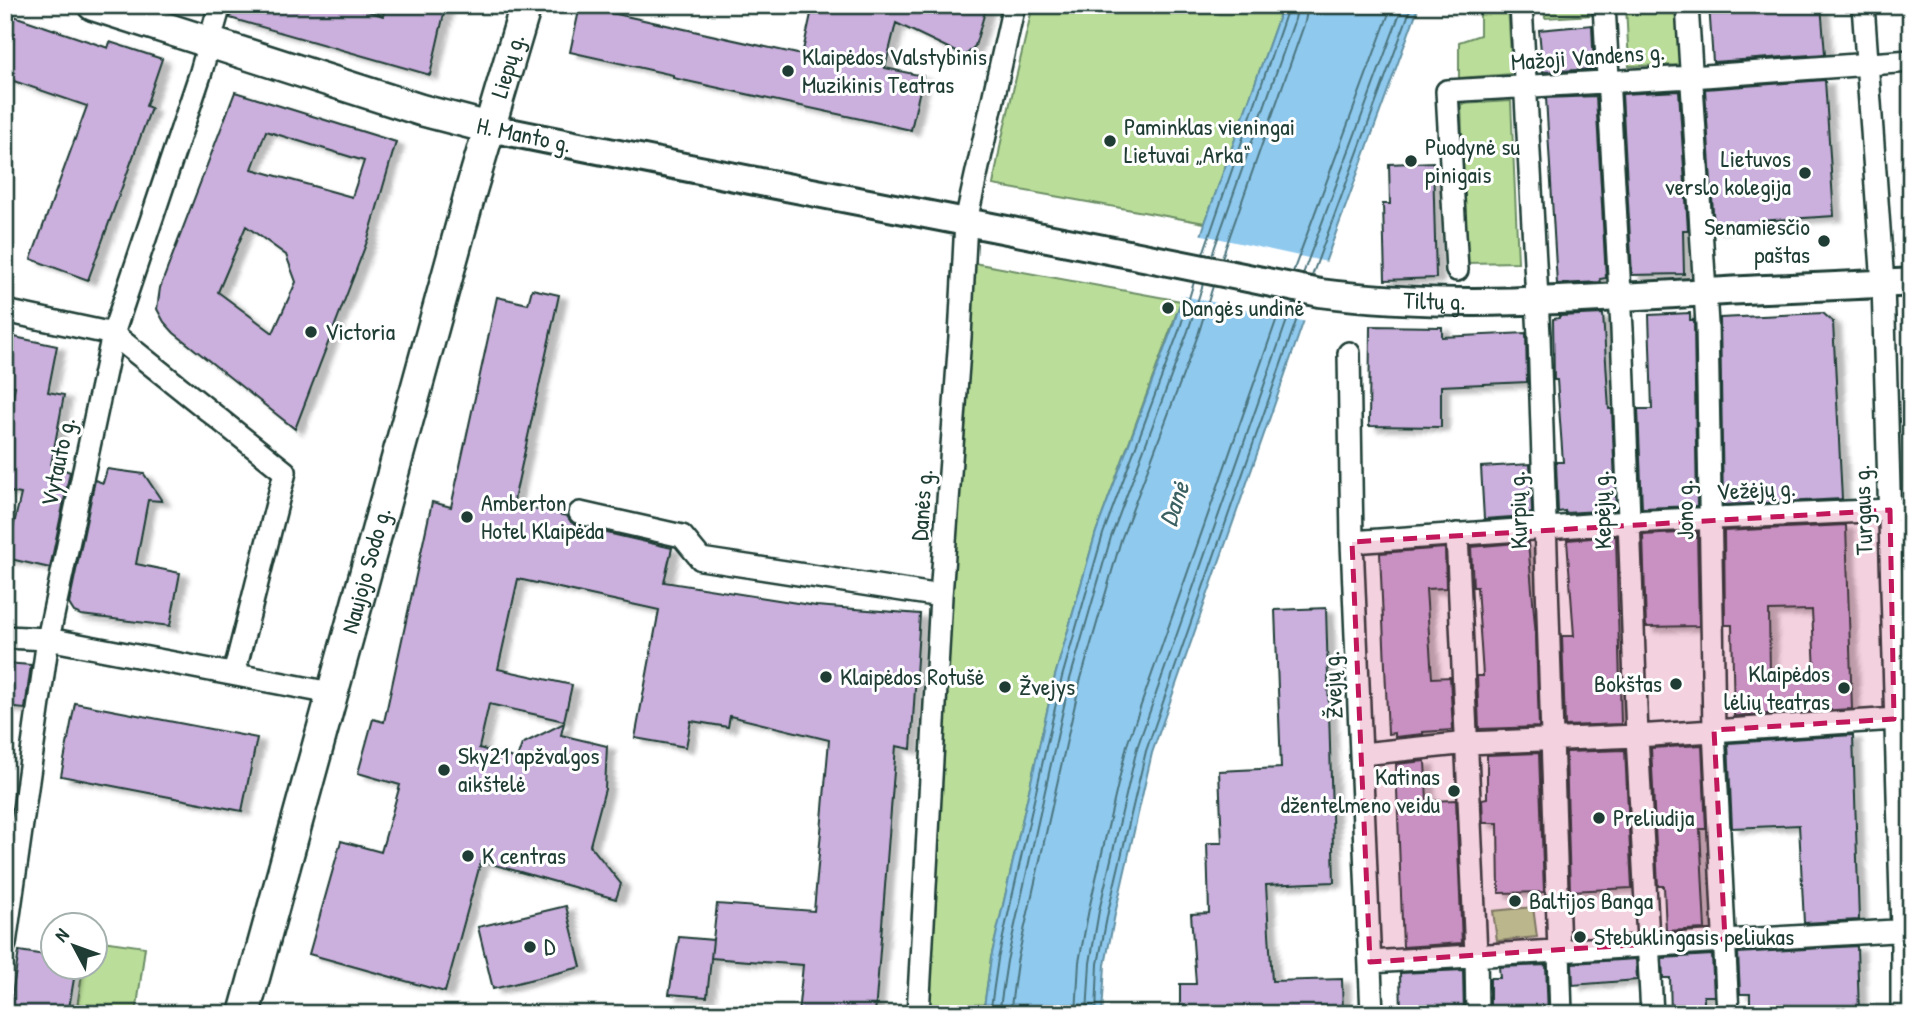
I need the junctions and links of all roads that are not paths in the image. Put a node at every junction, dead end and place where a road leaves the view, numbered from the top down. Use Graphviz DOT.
graph roads {
  1 [pos="93,5"];
  2 [pos="219,5"];
  3 [pos="526,5"];
  4 [pos="1014,5"];
  5 [pos="1521,5"];
  6 [pos="1605,5"];
  7 [pos="1687,5"];
  8 [pos="1863,5"];
  9 [pos="210,44"];
  10 [pos="1911,61"];
  11 [pos="1868,64"];
  12 [pos="1691,77"];
  13 [pos="1607,82"];
  14 [pos="1526,88"];
  15 [pos="490,128"];
  16 [pos="966,221"];
  17 [pos="1457,270"];
  18 [pos="1911,282"];
  19 [pos="1883,284"];
  20 [pos="1705,292"];
  21 [pos="1620,297"];
  22 [pos="1536,300"];
  23 [pos="5,311"];
  24 [pos="113,334"];
  25 [pos="1349,353"];
  26 [pos="1900,509"];
  27 [pos="580,513"];
  28 [pos="1712,518"];
  29 [pos="1629,522"];
  30 [pos="1545,528"];
  31 [pos="1458,534"];
  32 [pos="1352,542"];
  33 [pos="941,596"];
  34 [pos="5,637"];
  35 [pos="48,639"];
  36 [pos="234,674"];
  37 [pos="331,694"];
  38 [pos="1903,718"];
  39 [pos="1714,730"];
  40 [pos="1637,736"];
  41 [pos="1553,739"];
  42 [pos="1468,743"];
  43 [pos="1363,754"];
  44 [pos="1906,930"];
  45 [pos="1725,939"];
  46 [pos="6,944"];
  47 [pos="1647,945"];
  48 [pos="1558,950"];
  49 [pos="1476,954"];
  50 [pos="1370,962"];
  51 [pos="244,1014"];
  52 [pos="918,1014"];
  53 [pos="1372,1014"];
  54 [pos="1477,1014"];
  55 [pos="1562,1014"];
  56 [pos="1652,1014"];
  57 [pos="1728,1014"];
  58 [pos="1902,1014"];
  1 -- 9 [label="main road, H. Manto g."];
  2 -- 9 [label="street, Vytauto g."];
  3 -- 15 [label="main road, Liepų g."];
  4 -- 16 [label="street, Danės g."];
  5 -- 14 [label="street, Kurpių g."];
  6 -- 13 [label="street, Kepėjų g."];
  7 -- 12 [label="street, Jono g."];
  8 -- 11 [label="street, Turgaus g."];
  9 -- 15 [label="main road, H. Manto g."];
  9 -- 24 [label="street, Vytauto g."];
  10 -- 11 [label="street, Mažoji Vandens g."];
  11 -- 12 [label="street, Mažoji Vandens g."];
  11 -- 19 [label="street, Turgaus g."];
  12 -- 13 [label="street, Mažoji Vandens g."];
  12 -- 20 [label="street, Jono g."];
  13 -- 14 [label="street, Mažoji Vandens g."];
  13 -- 21 [label="street, Kepėjų g."];
  14 -- 17 [label="street, Mažoji Vandens g."];
  14 -- 22 [label="street, Kurpių g."];
  15 -- 16 [label="street, H. Manto g."];
  15 -- 37 [label="main road, Naujojo Sodo g."];
  16 -- 22 [label="street, Tiltų g."];
  16 -- 33 [label="street, Danės g."];
  18 -- 19 [label="street, Tiltų g."];
  19 -- 20 [label="street, Tiltų g."];
  19 -- 26 [label="street, Turgaus g."];
  20 -- 21 [label="street, Tiltų g."];
  20 -- 28 [label="street, Jono g."];
  21 -- 22 [label="street, Tiltų g."];
  21 -- 29 [label="street, Kepėjų g."];
  22 -- 30 [label="street, Kurpių g."];
  23 -- 24 [label="street"];
  24 -- 35 [label="street, Vytauto g."];
  24 -- 36 [label="street"];
  25 -- 32 [label="street, Žvejų g."];
  26 -- 28 [label="street, Vežėjų g."];
  26 -- 38 [label="street, Turgaus g."];
  27 -- 33 [label="street"];
  28 -- 29 [label="street, Vežėjų g."];
  28 -- 39 [label="street, Jono g."];
  29 -- 30 [label="street, Vežėjų g."];
  29 -- 40 [label="street, Kepėjų g."];
  30 -- 31 [label="street, Vežėjų g."];
  30 -- 41 [label="street, Kurpių g."];
  31 -- 32 [label="street, Vežėjų g."];
  31 -- 42 [label="street"];
  32 -- 43 [label="street, Žvejų g."];
  33 -- 52 [label="street, Danės g."];
  34 -- 35 [label="street"];
  35 -- 36 [label="street"];
  35 -- 46 [label="street, Vytauto g."];
  36 -- 37 [label="street"];
  37 -- 51 [label="main road, Naujojo Sodo g."];
  38 -- 39 [label="street"];
  38 -- 44 [label="street, Turgaus g."];
  39 -- 40 [label="street"];
  39 -- 45 [label="street, Jono g."];
  40 -- 41 [label="street"];
  40 -- 47 [label="street, Kepėjų g."];
  41 -- 42 [label="street"];
  41 -- 48 [label="street, Kurpių g."];
  42 -- 43 [label="street"];
  42 -- 49 [label="street"];
  43 -- 50 [label="street, Žvejų g."];
  44 -- 45 [label="street"];
  44 -- 58 [label="street, Turgaus g."];
  45 -- 47 [label="street"];
  45 -- 57 [label="street, Jono g."];
  47 -- 48 [label="street"];
  47 -- 56 [label="street, Kepėjų g."];
  48 -- 49 [label="street"];
  48 -- 55 [label="street, Kurpių g."];
  49 -- 50 [label="street"];
  49 -- 54 [label="street"];
  50 -- 53 [label="street, Žvejų g."];
}
